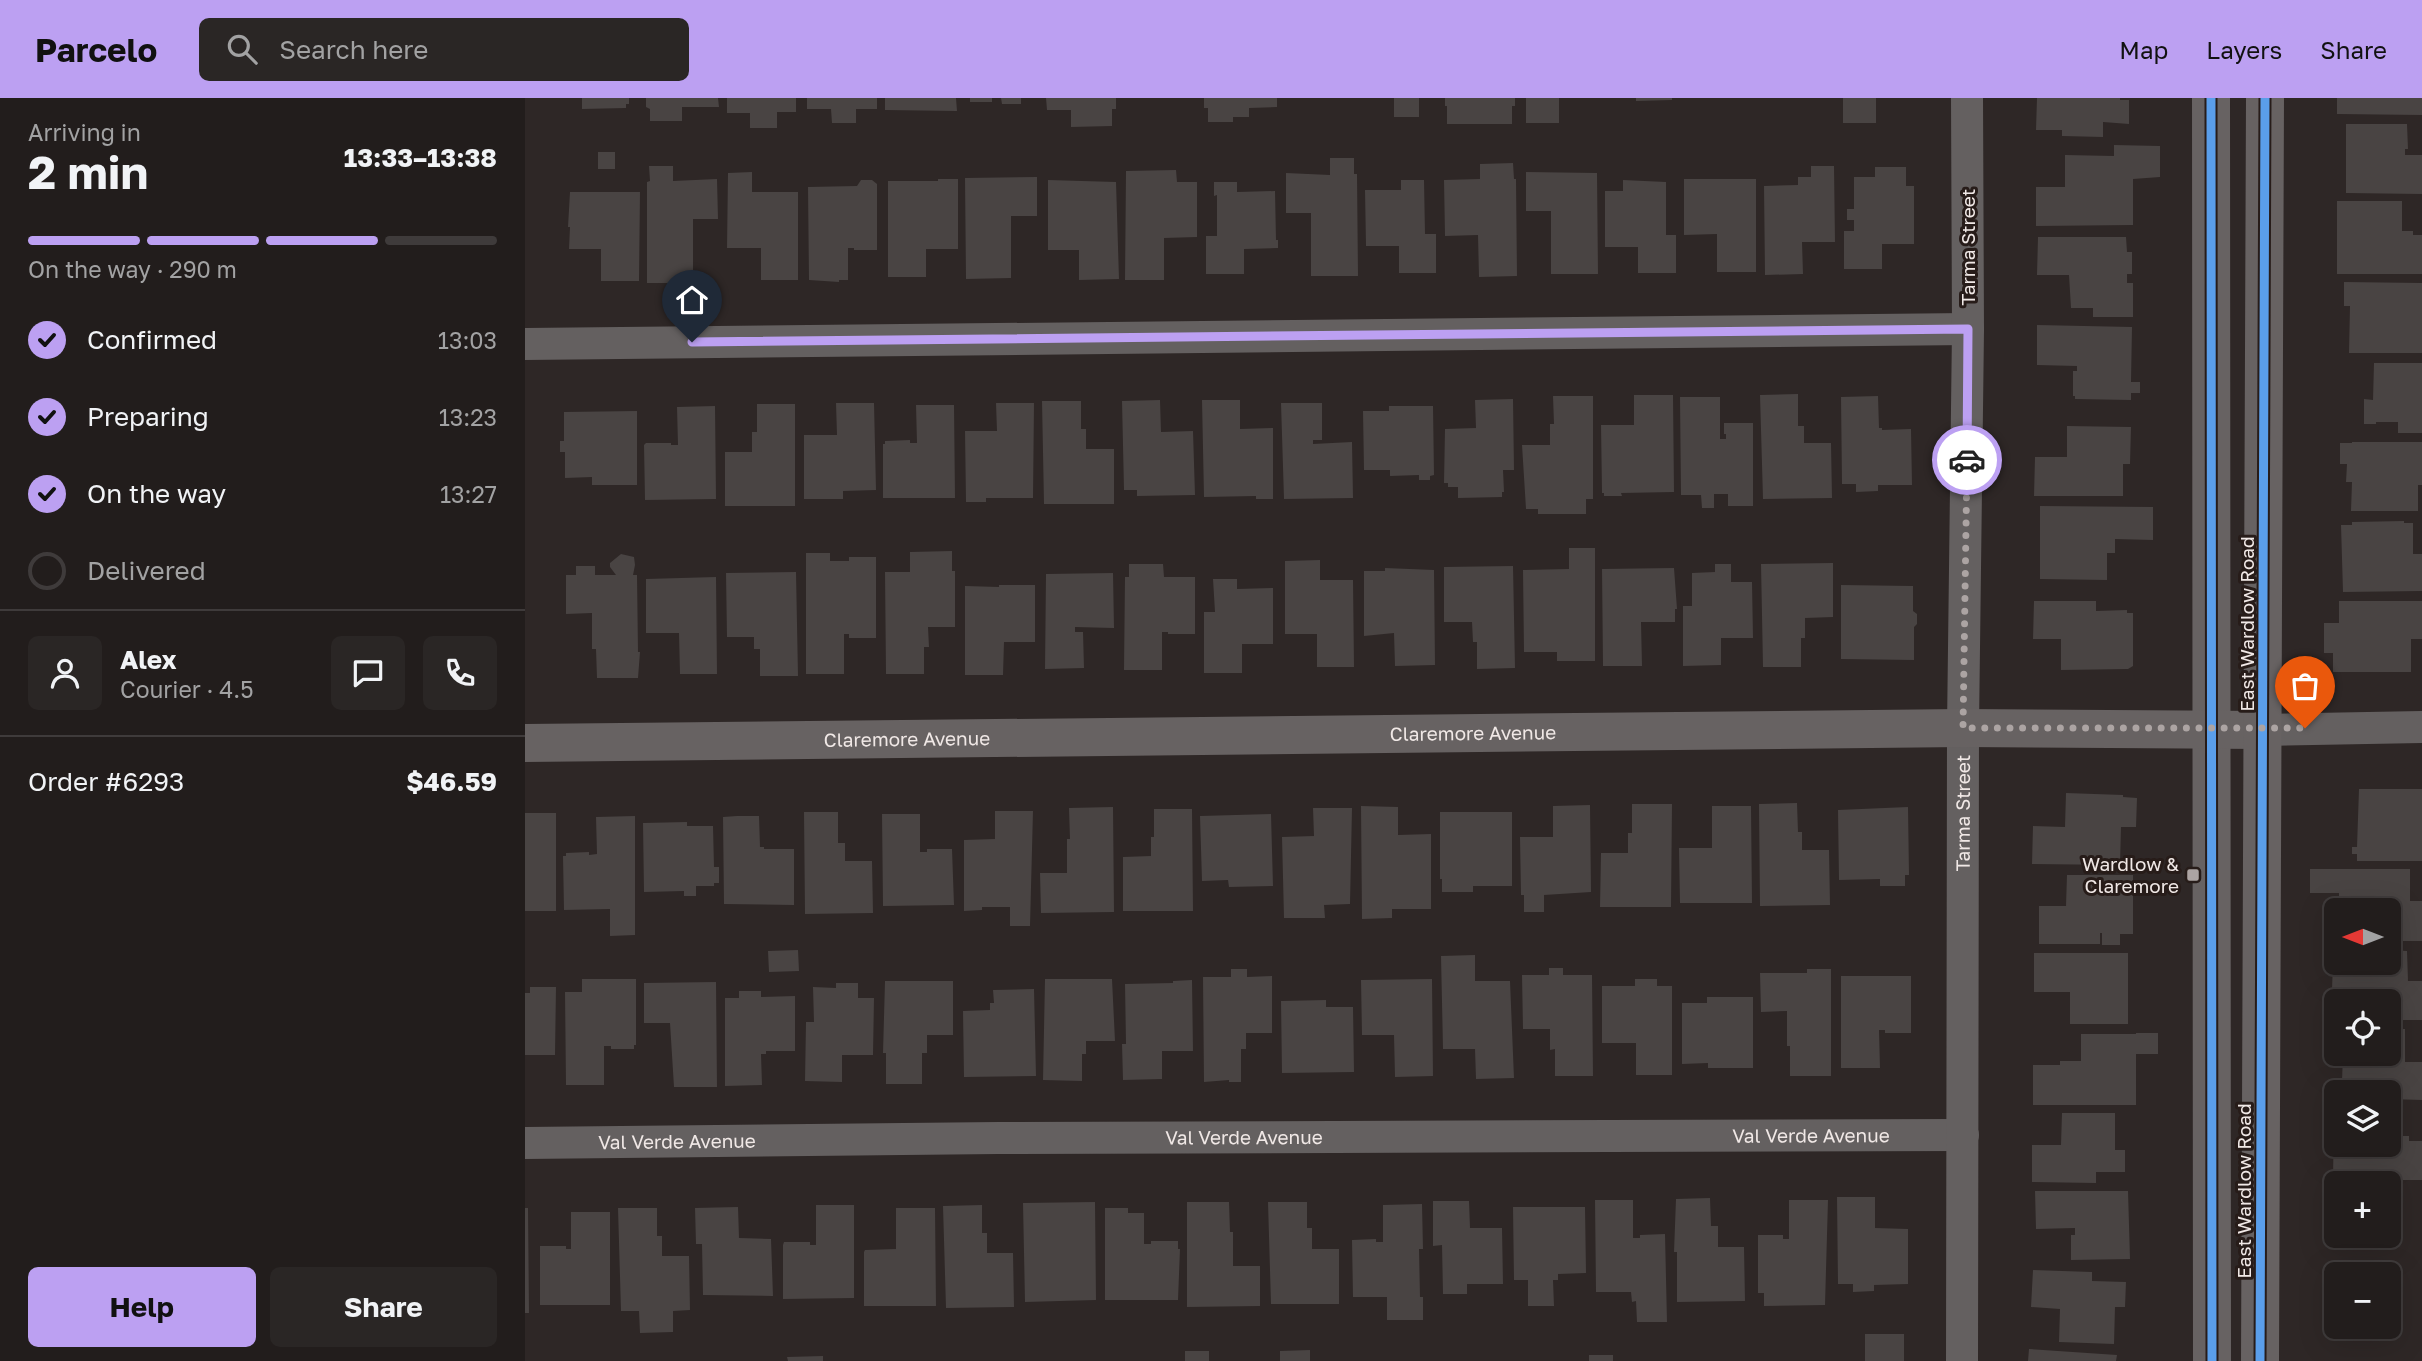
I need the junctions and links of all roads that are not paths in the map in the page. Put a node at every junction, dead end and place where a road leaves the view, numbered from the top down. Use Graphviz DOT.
graph roads {
  1 [pos="1967,98"];
  2 [pos="2211,98"];
  3 [pos="2265,98"];
  4 [pos="1968,329"];
  5 [pos="525,344"];
  6 [pos="2422,727"];
  7 [pos="1963,728"];
  8 [pos="2211,730"];
  9 [pos="2263,730"];
  10 [pos="525,743"];
  11 [pos="1963,1135"];
  12 [pos="525,1143"];
  13 [pos="1962,1361"];
  14 [pos="2212,1361"];
  15 [pos="2260,1361"];
  1 -- 4 [label="street, Tarma Street"];
  2 -- 8 [label="main road, East Wardlow Road"];
  3 -- 9 [label="main road, East Wardlow Road"];
  4 -- 5 [label="street"];
  4 -- 7 [label="street, Tarma Street"];
  6 -- 9 [label="street, Claremore Avenue"];
  7 -- 8 [label="main road, Claremore Avenue"];
  7 -- 10 [label="main road, Claremore Avenue"];
  7 -- 11 [label="street, Tarma Street"];
  8 -- 9 [label="main road, Claremore Avenue"];
  8 -- 14 [label="main road, East Wardlow Road"];
  9 -- 15 [label="main road, East Wardlow Road"];
  11 -- 12 [label="street, Val Verde Avenue"];
  11 -- 13 [label="street, Tarma Street"];
}
